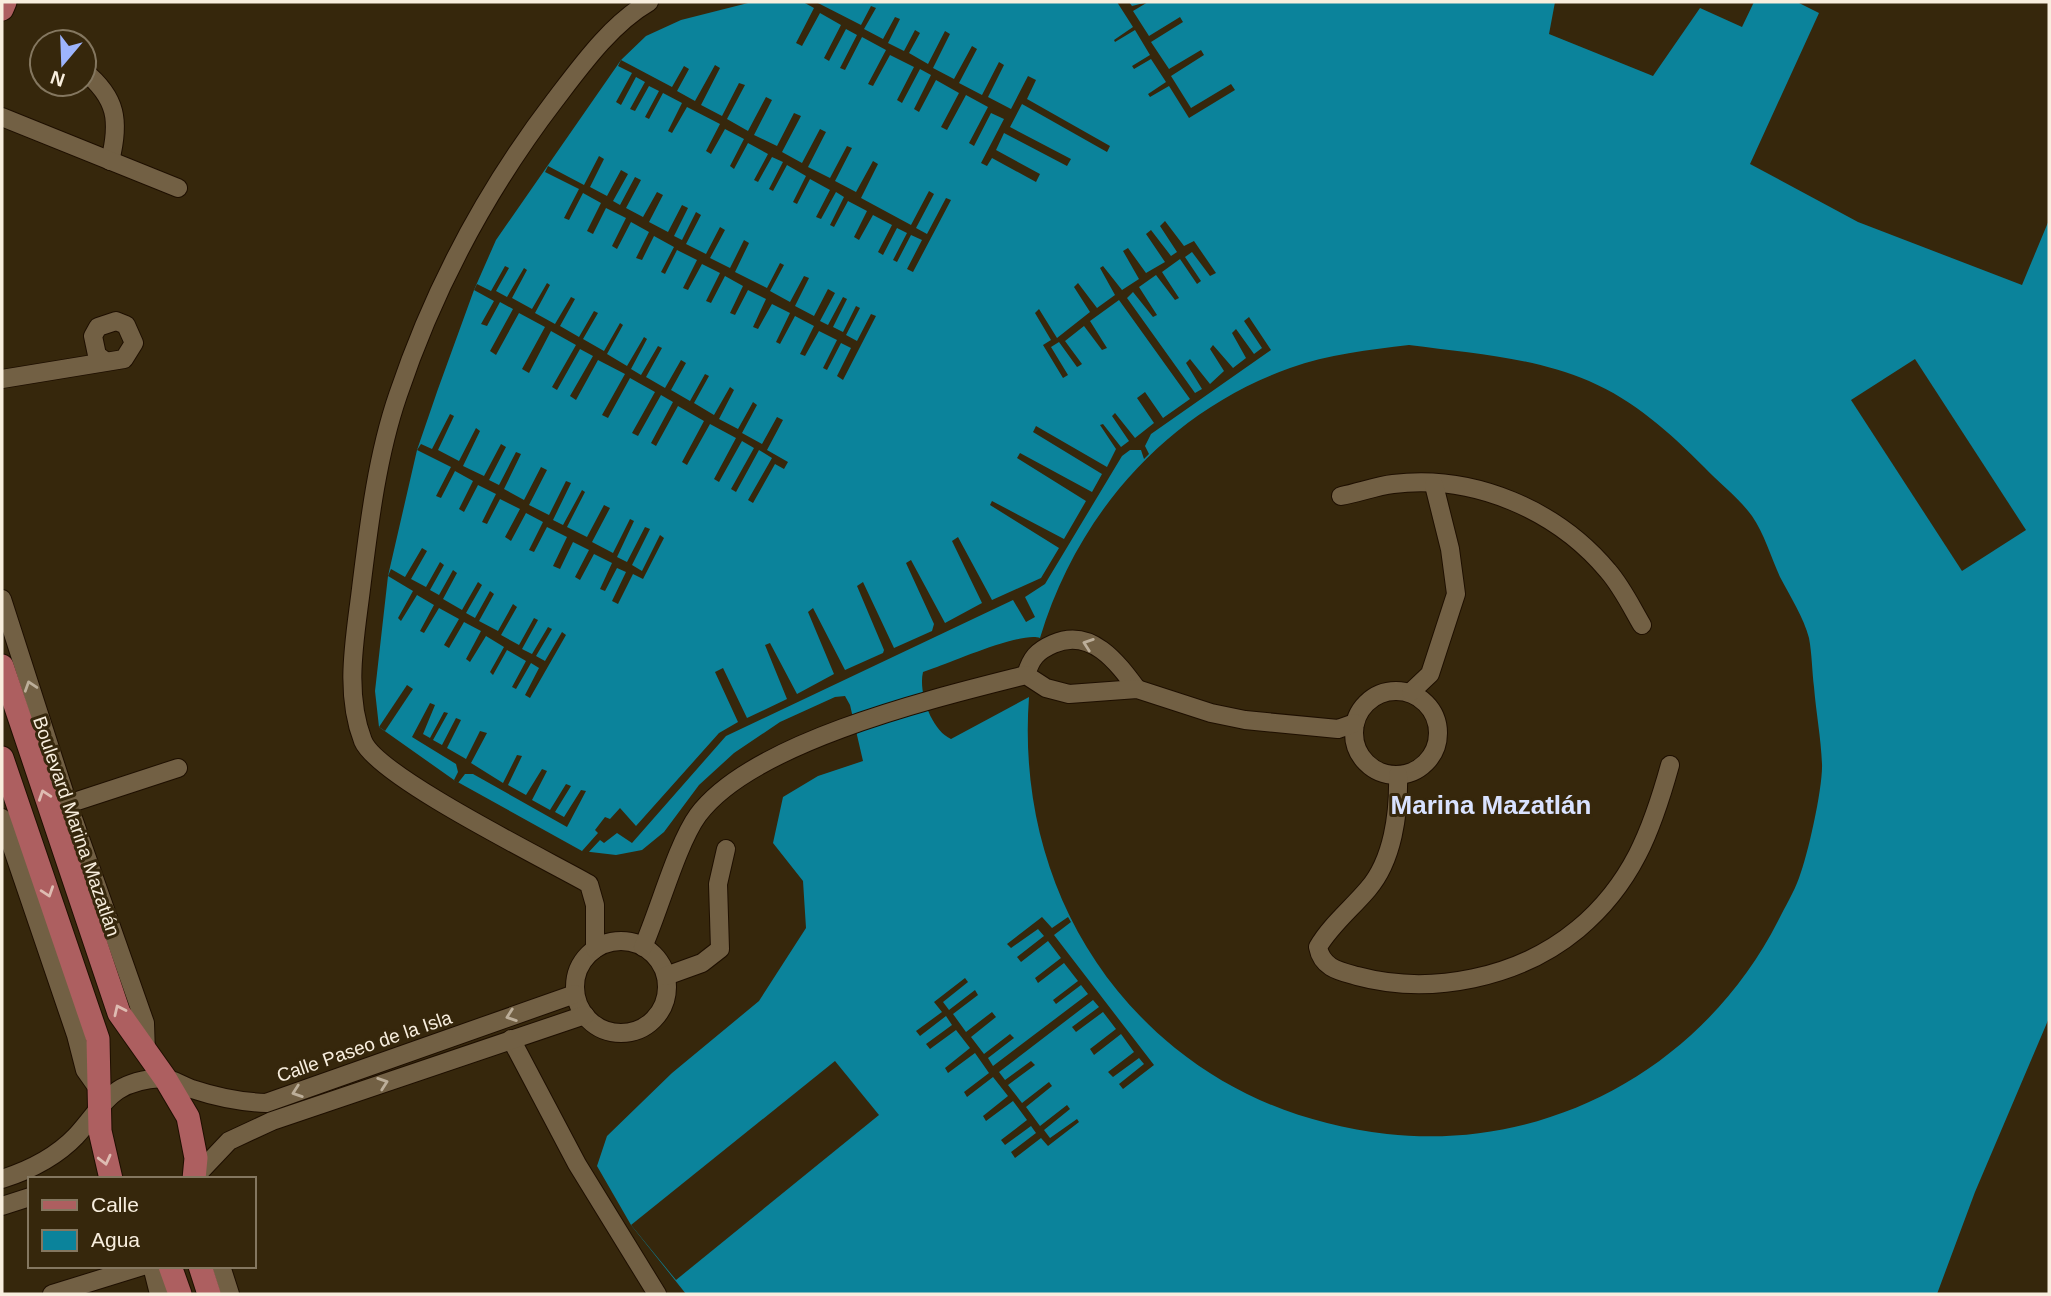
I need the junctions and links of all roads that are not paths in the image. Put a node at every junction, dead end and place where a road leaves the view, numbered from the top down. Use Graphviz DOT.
graph roads {
  1 [pos="5,2"];
  2 [pos="649,2"];
  3 [pos="2,9"];
  4 [pos="98,82"];
  5 [pos="2,117"];
  6 [pos="110,161"];
  7 [pos="178,188"];
  8 [pos="105,361"];
  9 [pos="2,379"];
  10 [pos="1434,485"];
  11 [pos="1341,496"];
  12 [pos="2,598"];
  13 [pos="1642,625"];
  14 [pos="2,666"];
  15 [pos="1026,675"];
  16 [pos="1137,688"];
  17 [pos="1411,692"];
  18 [pos="1355,723"];
  19 [pos="2,758"];
  20 [pos="1670,765"];
  21 [pos="177,768"];
  22 [pos="1398,775"];
  23 [pos="68,804"];
  24 [pos="2,818"];
  25 [pos="726,849"];
  26 [pos="643,947"];
  27 [pos="595,949"];
  28 [pos="666,976"];
  29 [pos="575,993"];
  30 [pos="585,1015"];
  31 [pos="511,1039"];
  32 [pos="146,1054"];
  33 [pos="165,1078"];
  34 [pos="98,1095"];
  35 [pos="266,1103"];
  36 [pos="272,1121"];
  37 [pos="111,1177"];
  38 [pos="193,1177"];
  39 [pos="195,1177"];
  40 [pos="2,1179"];
  41 [pos="28,1198"];
  42 [pos="2,1206"];
  43 [pos="136,1268"];
  44 [pos="152,1268"];
  45 [pos="171,1268"];
  46 [pos="201,1268"];
  47 [pos="222,1268"];
  48 [pos="52,1294"];
  49 [pos="159,1294"];
  50 [pos="180,1294"];
  51 [pos="209,1294"];
  52 [pos="230,1294"];
  53 [pos="657,1294"];
  1 -- 3 [label="main road"];
  2 -- 27 [label="street"];
  4 -- 6 [label="street"];
  5 -- 6 [label="street"];
  6 -- 7 [label="street"];
  8 -- 9 [label="street"];
  10 -- 11 [label="street"];
  10 -- 13 [label="street"];
  10 -- 17 [label="street"];
  23 -- 12 [label="street, Boulevard Marina Mazatlán, one-way"];
  32 -- 14 [label="main road, Boulevard Marina Mazatlán, one-way"];
  15 -- 16 [label="street"];
  16 -- 15 [label="street, one-way"];
  15 -- 26 [label="street"];
  16 -- 18 [label="street"];
  17 -- 18 [label="street"];
  17 -- 22 [label="street"];
  18 -- 22 [label="street"];
  19 -- 34 [label="main road, one-way"];
  20 -- 22 [label="street"];
  21 -- 23 [label="street"];
  23 -- 32 [label="street, Boulevard Marina Mazatlán"];
  24 -- 34 [label="street"];
  25 -- 28 [label="street"];
  26 -- 27 [label="street"];
  26 -- 28 [label="street"];
  27 -- 29 [label="street"];
  28 -- 30 [label="street"];
  29 -- 30 [label="street"];
  29 -- 35 [label="street, Calle Paseo de la Isla, one-way"];
  30 -- 31 [label="street"];
  36 -- 31 [label="street, one-way"];
  31 -- 53 [label="street"];
  32 -- 33 [label="main road, Boulevard Marina Mazatlán"];
  33 -- 34 [label="street"];
  33 -- 35 [label="street, Calle Paseo de la Isla"];
  33 -- 38 [label="main road, Boulevard Marina Mazatlán"];
  34 -- 37 [label="main road, one-way"];
  34 -- 40 [label="street"];
  35 -- 36 [label="street"];
  36 -- 39 [label="street"];
  41 -- 42 [label="street"];
  43 -- 48 [label="street"];
  44 -- 49 [label="street"];
  45 -- 50 [label="main road"];
  46 -- 51 [label="main road"];
  47 -- 52 [label="street"];
}
